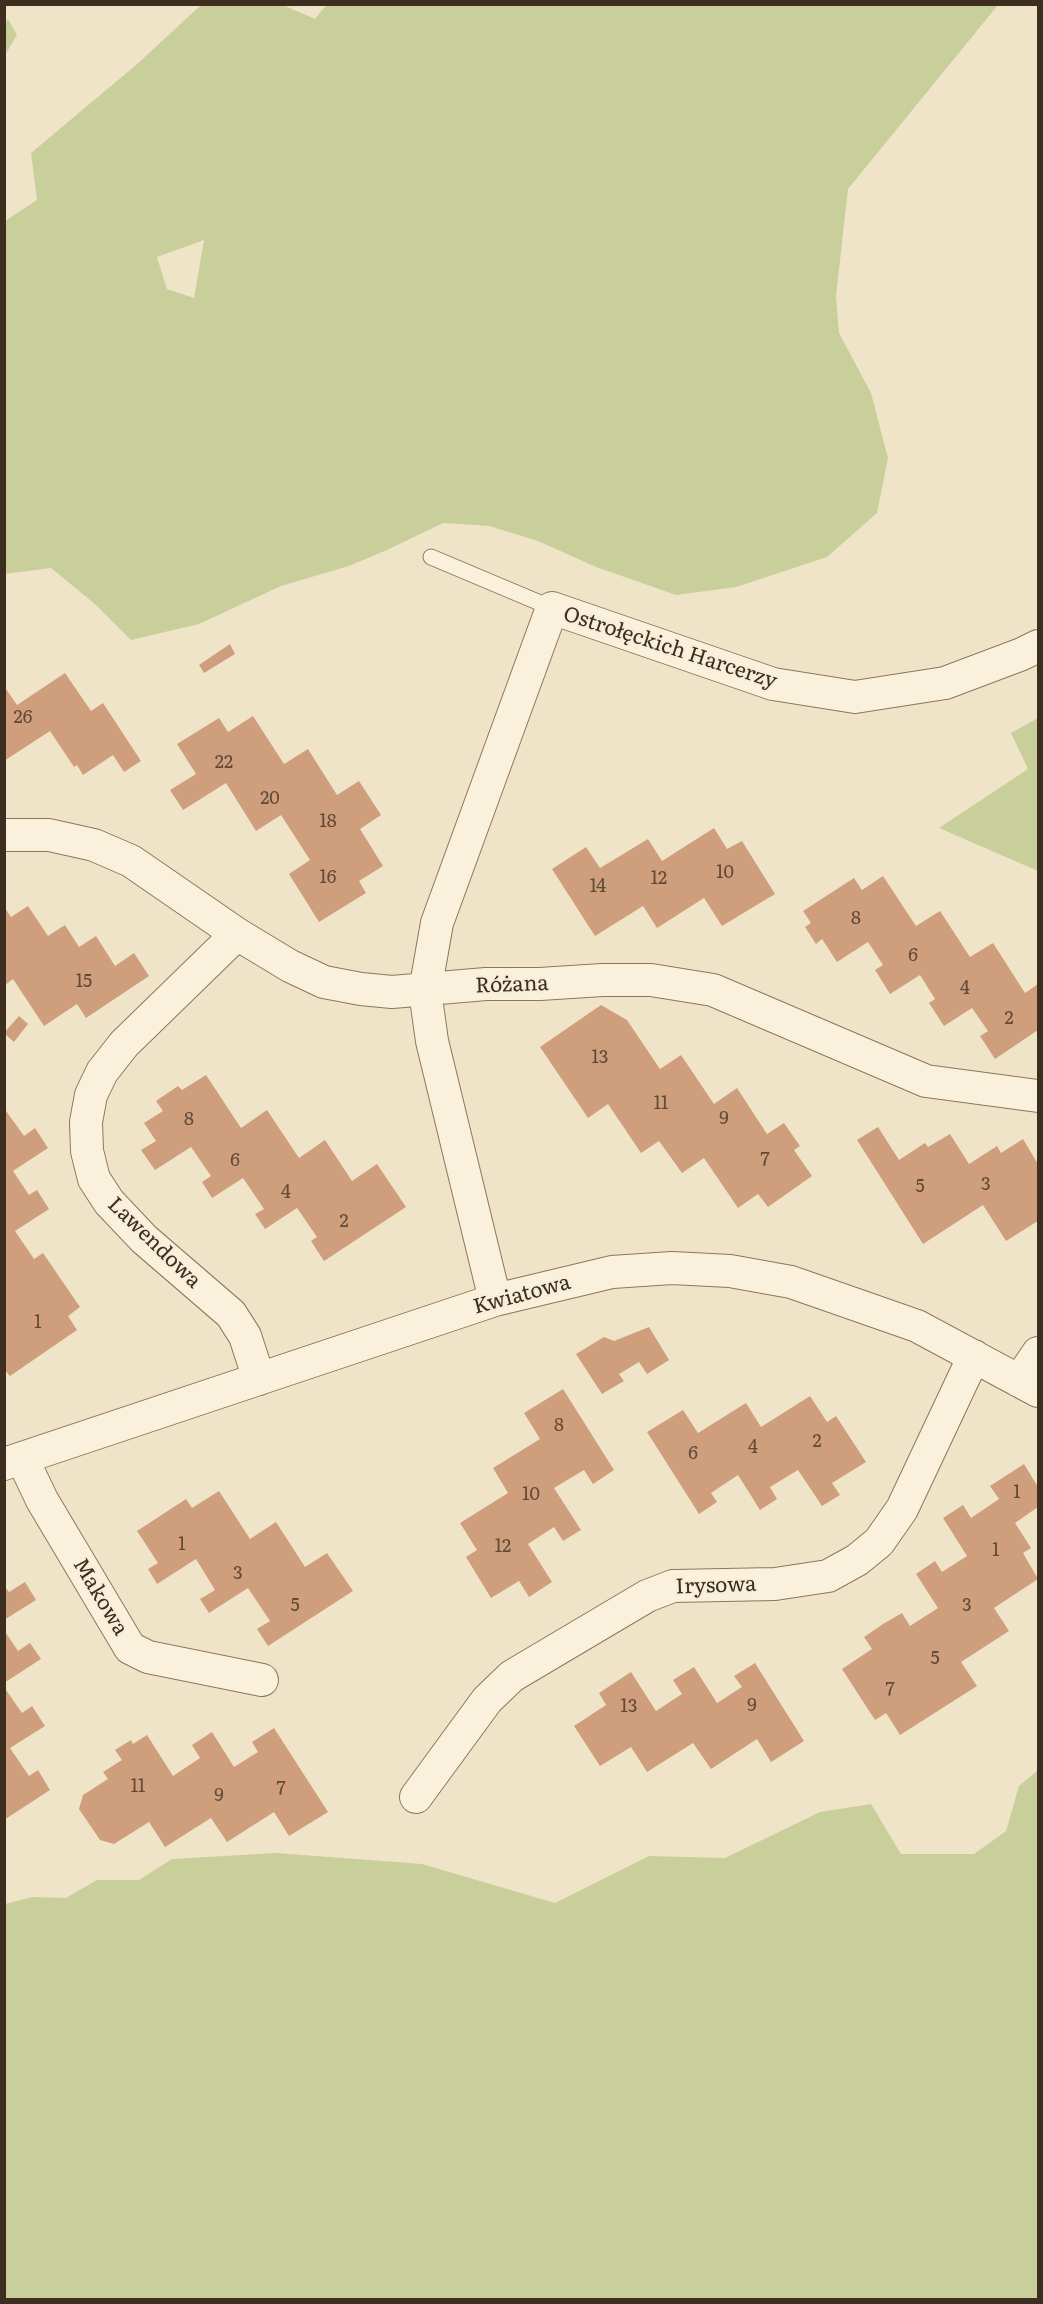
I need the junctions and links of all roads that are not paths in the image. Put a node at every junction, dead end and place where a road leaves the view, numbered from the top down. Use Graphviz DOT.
graph roads {
  1 [pos="430,557"];
  2 [pos="552,608"];
  3 [pos="1038,646"];
  4 [pos="4,835"];
  5 [pos="237,934"];
  6 [pos="425,991"];
  7 [pos="1038,1096"];
  8 [pos="495,1300"];
  9 [pos="1038,1353"];
  10 [pos="974,1356"];
  11 [pos="259,1380"];
  12 [pos="1029,1386"];
  13 [pos="13,1461"];
  14 [pos="262,1680"];
  15 [pos="416,1797"];
  1 -- 2 [label="lane"];
  2 -- 3 [label="street, Ostrołęckich Harcerzy"];
  2 -- 6 [label="street, Ostrołęckich Harcerzy"];
  4 -- 5 [label="street, Różana"];
  5 -- 6 [label="street, Różana"];
  5 -- 11 [label="street, Lawendowa"];
  6 -- 7 [label="street, Różana"];
  6 -- 8 [label="street, Ostrołęckich Harcerzy"];
  8 -- 10 [label="street, Kwiatowa"];
  8 -- 11 [label="street, Kwiatowa"];
  9 -- 12 [label="street"];
  10 -- 12 [label="street, Kwiatowa"];
  10 -- 15 [label="street, Irysowa"];
  11 -- 13 [label="street, Kwiatowa"];
  13 -- 14 [label="street, Makowa"];
}
